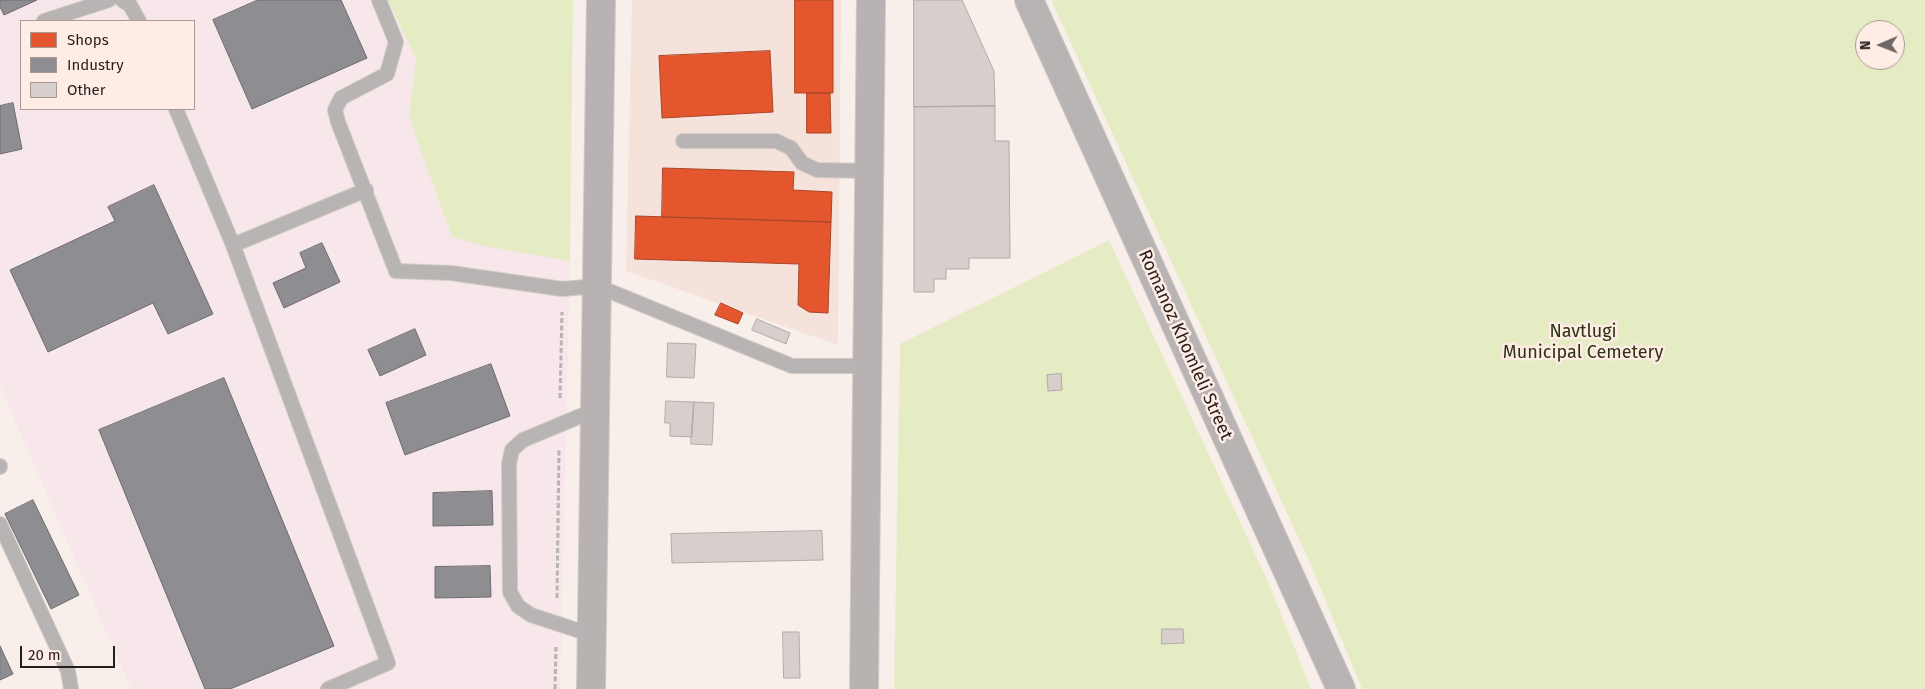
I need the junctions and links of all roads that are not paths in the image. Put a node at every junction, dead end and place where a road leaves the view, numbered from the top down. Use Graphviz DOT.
graph roads {
  1 [pos="109,0"];
  2 [pos="122,0"];
  3 [pos="379,0"];
  4 [pos="601,0"];
  5 [pos="871,0"];
  6 [pos="1029,0"];
  7 [pos="47,20"];
  8 [pos="138,20"];
  9 [pos="176,110"];
  10 [pos="683,142"];
  11 [pos="870,171"];
  12 [pos="366,190"];
  13 [pos="233,245"];
  14 [pos="597,286"];
  15 [pos="867,366"];
  16 [pos="595,410"];
  17 [pos="0,524"];
  18 [pos="592,635"];
  19 [pos="1337,688"];
  20 [pos="71,689"];
  21 [pos="328,689"];
  22 [pos="591,689"];
  23 [pos="864,689"];
  1 -- 7 [label="lane"];
  2 -- 8 [label="lane"];
  3 -- 12 [label="lane"];
  4 -- 14 [label="main road"];
  5 -- 11 [label="main road"];
  6 -- 19 [label="street, Romanoz Khomleli Street"];
  9 -- 13 [label="lane"];
  10 -- 11 [label="lane"];
  11 -- 15 [label="main road"];
  12 -- 13 [label="lane"];
  12 -- 14 [label="lane"];
  13 -- 21 [label="lane"];
  14 -- 15 [label="lane"];
  14 -- 16 [label="main road"];
  15 -- 23 [label="main road"];
  16 -- 18 [label="main road"];
  16 -- 18 [label="lane"];
  17 -- 20 [label="lane"];
  18 -- 22 [label="main road"];
}
